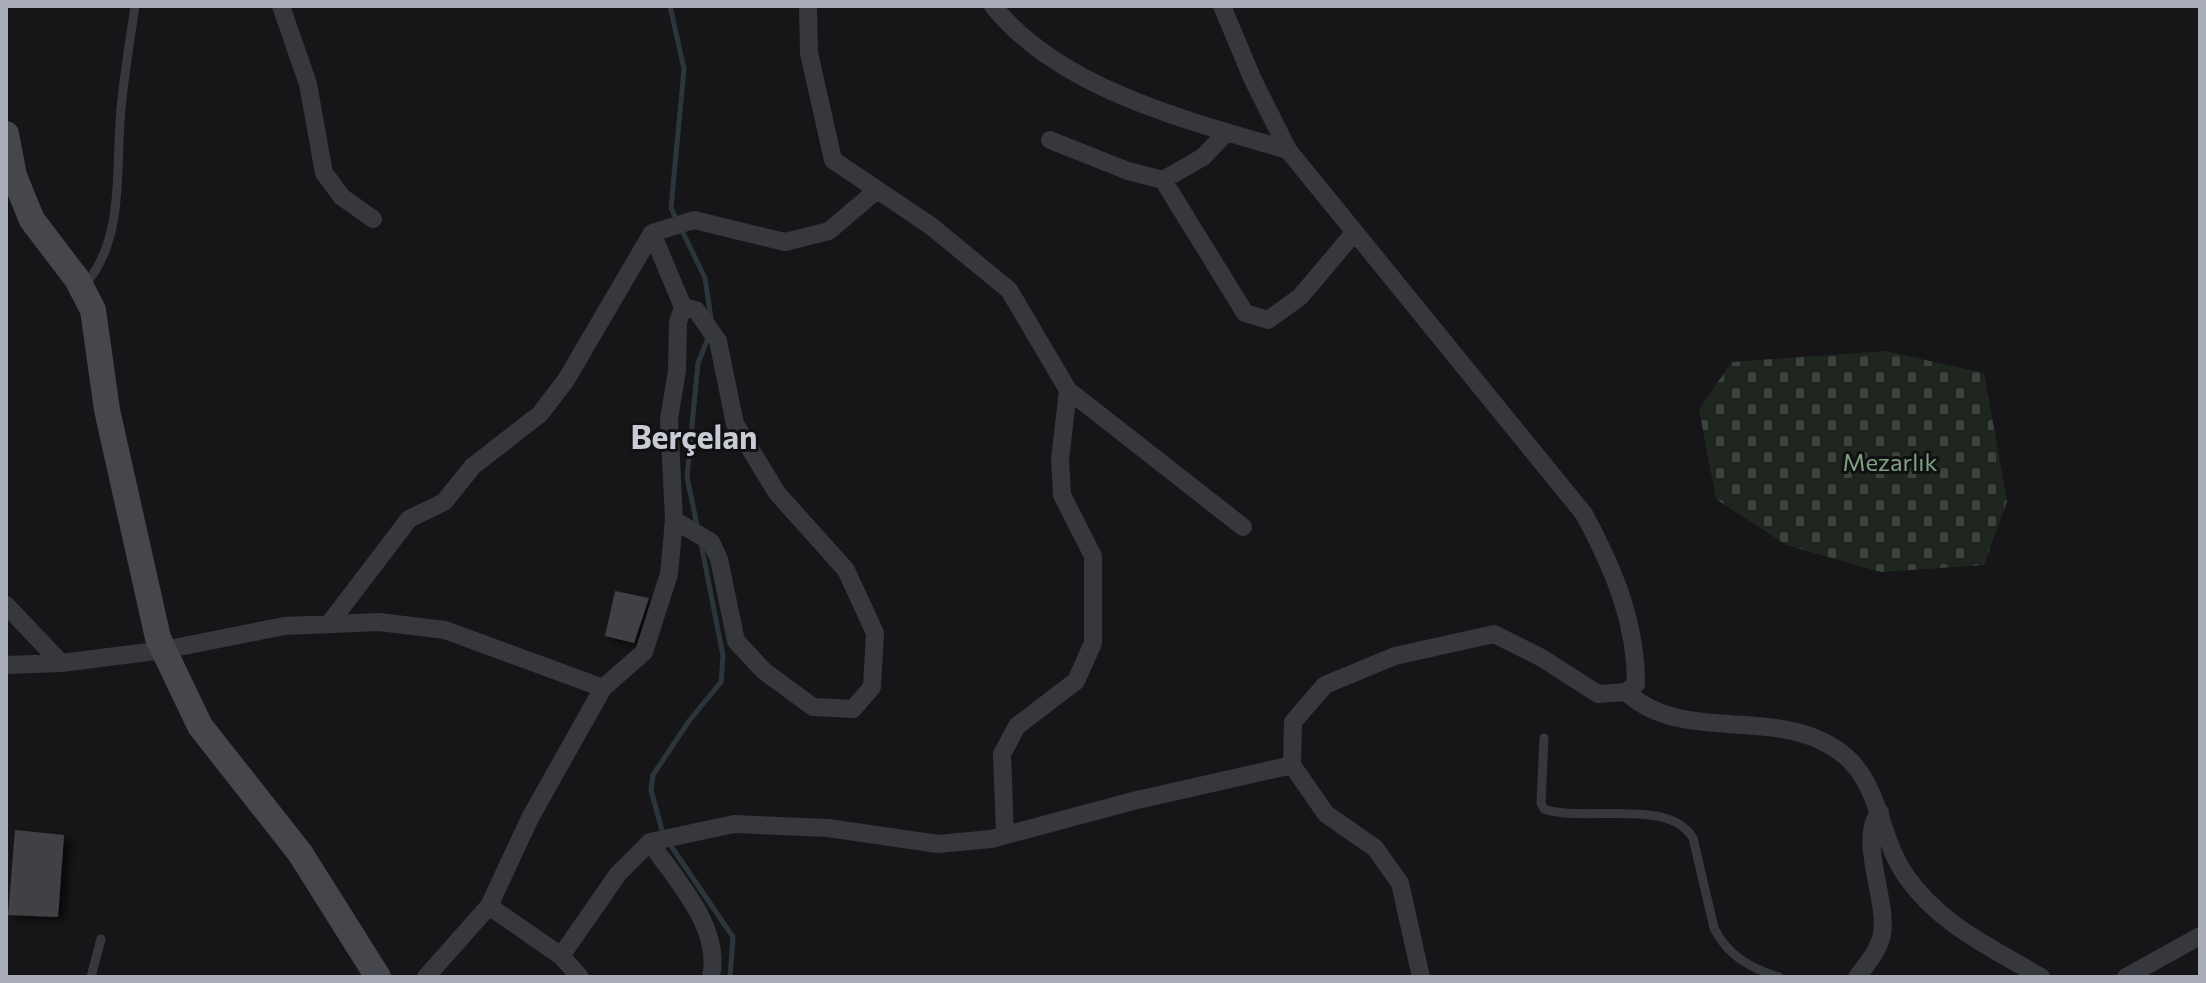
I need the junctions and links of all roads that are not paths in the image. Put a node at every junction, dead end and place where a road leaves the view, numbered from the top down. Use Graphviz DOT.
graph roads {
  1 [pos="135,6"];
  2 [pos="281,6"];
  3 [pos="808,6"];
  4 [pos="993,6"];
  5 [pos="1222,6"];
  6 [pos="1227,132"];
  7 [pos="6,134"];
  8 [pos="1050,140"];
  9 [pos="1288,150"];
  10 [pos="1163,180"];
  11 [pos="877,190"];
  12 [pos="373,219"];
  13 [pos="652,233"];
  14 [pos="1354,233"];
  15 [pos="82,289"];
  16 [pos="683,307"];
  17 [pos="1068,390"];
  18 [pos="674,520"];
  19 [pos="1243,527"];
  20 [pos="6,605"];
  21 [pos="329,624"];
  22 [pos="164,650"];
  23 [pos="61,663"];
  24 [pos="6,665"];
  25 [pos="603,688"];
  26 [pos="1626,692"];
  27 [pos="1544,738"];
  28 [pos="1292,765"];
  29 [pos="1880,812"];
  30 [pos="1005,835"];
  31 [pos="650,842"];
  32 [pos="489,906"];
  33 [pos="2200,936"];
  34 [pos="101,939"];
  35 [pos="561,956"];
  36 [pos="91,977"];
  37 [pos="378,977"];
  38 [pos="426,977"];
  39 [pos="580,977"];
  40 [pos="711,977"];
  41 [pos="1421,977"];
  42 [pos="1779,977"];
  43 [pos="1857,977"];
  44 [pos="2041,977"];
  45 [pos="2126,977"];
  1 -- 15 [label="lane"];
  2 -- 12 [label="street"];
  3 -- 11 [label="street"];
  4 -- 6 [label="street"];
  5 -- 9 [label="street"];
  6 -- 9 [label="street"];
  6 -- 10 [label="street"];
  7 -- 15 [label="main road"];
  8 -- 10 [label="street"];
  9 -- 14 [label="street"];
  10 -- 14 [label="street"];
  11 -- 13 [label="street"];
  11 -- 17 [label="street"];
  13 -- 16 [label="street"];
  13 -- 21 [label="street"];
  14 -- 26 [label="street"];
  15 -- 22 [label="main road"];
  16 -- 18 [label="street"];
  16 -- 18 [label="street"];
  17 -- 19 [label="street"];
  17 -- 30 [label="street"];
  18 -- 25 [label="street"];
  20 -- 23 [label="street"];
  21 -- 22 [label="street"];
  21 -- 25 [label="street"];
  22 -- 23 [label="street"];
  22 -- 37 [label="main road"];
  23 -- 24 [label="street"];
  25 -- 32 [label="street"];
  26 -- 28 [label="street"];
  26 -- 29 [label="street"];
  27 -- 42 [label="lane"];
  28 -- 30 [label="street"];
  28 -- 41 [label="street"];
  29 -- 43 [label="street"];
  29 -- 44 [label="street"];
  30 -- 31 [label="street"];
  31 -- 35 [label="street"];
  31 -- 40 [label="street"];
  32 -- 35 [label="street"];
  32 -- 38 [label="street"];
  33 -- 45 [label="street"];
  34 -- 36 [label="lane"];
  35 -- 39 [label="street"];
}
